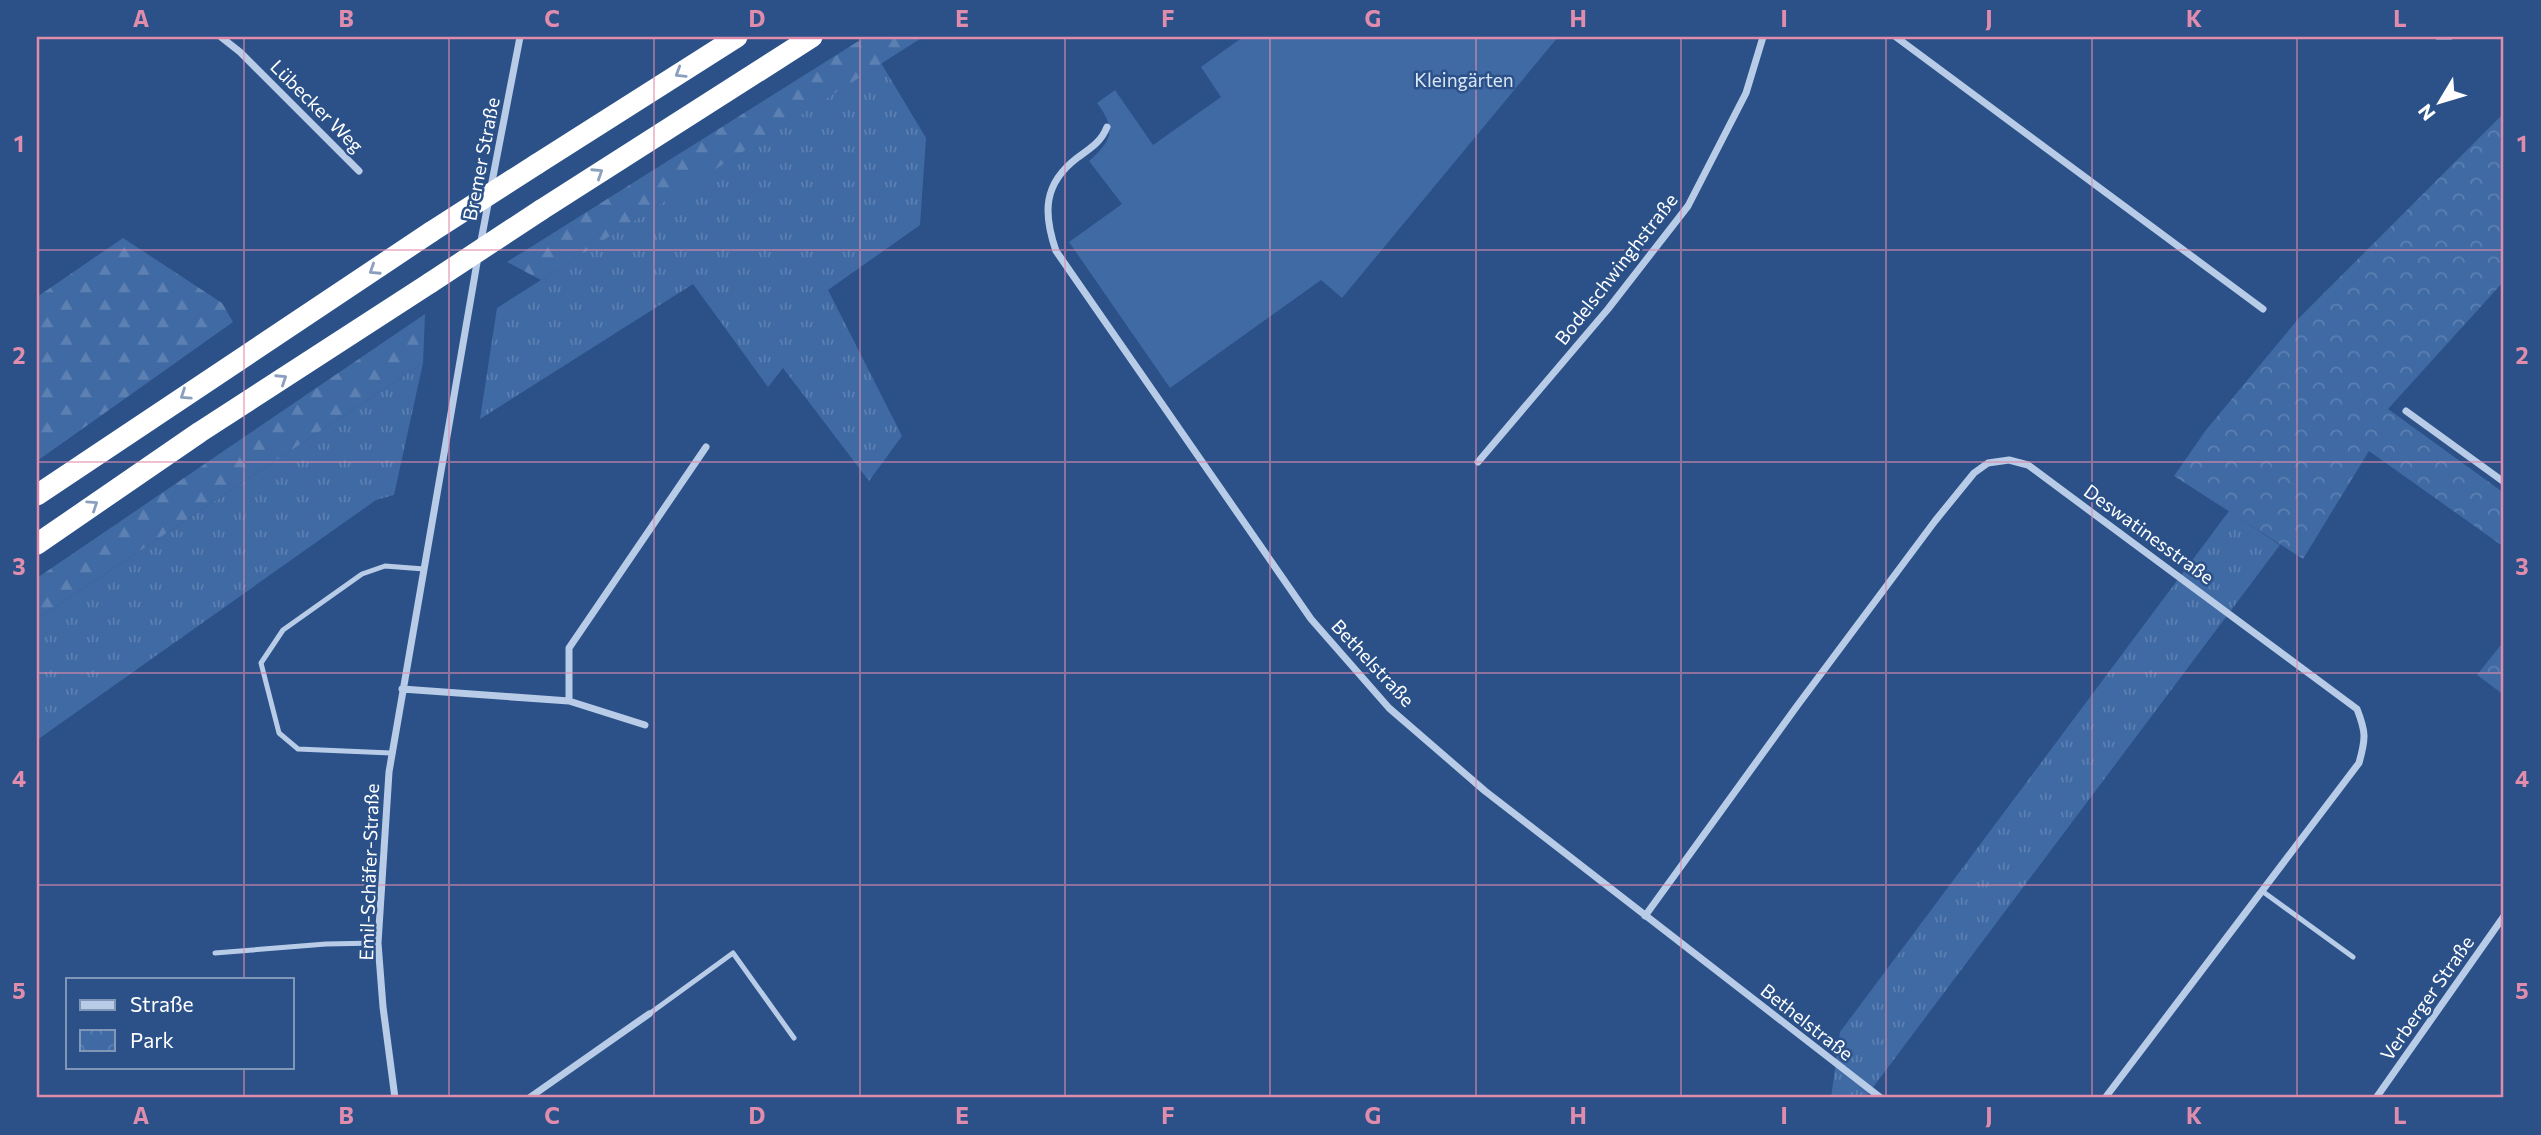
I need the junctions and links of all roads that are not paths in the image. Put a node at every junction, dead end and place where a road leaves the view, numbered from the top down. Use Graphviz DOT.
graph roads {
  1 [pos="221,37"];
  2 [pos="520,37"];
  3 [pos="737,37"];
  4 [pos="812,37"];
  5 [pos="1763,37"];
  6 [pos="1896,37"];
  7 [pos="2437,37"];
  8 [pos="2451,37"];
  9 [pos="1107,127"];
  10 [pos="359,171"];
  11 [pos="472,288"];
  12 [pos="2263,309"];
  13 [pos="2406,411"];
  14 [pos="706,447"];
  15 [pos="1478,462"];
  16 [pos="2504,482"];
  17 [pos="37,495"];
  18 [pos="37,544"];
  19 [pos="424,569"];
  20 [pos="402,689"];
  21 [pos="569,701"];
  22 [pos="645,725"];
  23 [pos="391,753"];
  24 [pos="2262,891"];
  25 [pos="1645,916"];
  26 [pos="2504,916"];
  27 [pos="378,943"];
  28 [pos="215,953"];
  29 [pos="2354,957"];
  30 [pos="649,1014"];
  31 [pos="794,1038"];
  32 [pos="395,1098"];
  33 [pos="529,1098"];
  34 [pos="1881,1098"];
  35 [pos="2105,1098"];
  36 [pos="2376,1098"];
  1 -- 10 [label="street, Lübecker Weg"];
  2 -- 11 [label="street, Bremer Straße"];
  3 -- 17 [label="highway, one-way, bridge"];
  18 -- 4 [label="highway, one-way, bridge"];
  5 -- 15 [label="street, Bodelschwinghstraße"];
  6 -- 12 [label="street"];
  7 -- 8 [label="lane"];
  9 -- 25 [label="street, Bethelstraße"];
  11 -- 19 [label="street, Emil-Schäfer-Straße"];
  13 -- 16 [label="street"];
  14 -- 21 [label="street"];
  19 -- 20 [label="street, Emil-Schäfer-Straße"];
  19 -- 23 [label="lane"];
  20 -- 21 [label="street"];
  20 -- 23 [label="street, Emil-Schäfer-Straße"];
  21 -- 22 [label="street"];
  23 -- 27 [label="street, Emil-Schäfer-Straße"];
  24 -- 25 [label="street, Deswatinesstraße"];
  24 -- 29 [label="lane"];
  24 -- 35 [label="street, Deswatinesstraße"];
  25 -- 34 [label="street, Bethelstraße"];
  26 -- 36 [label="street, Verberger Straße"];
  27 -- 28 [label="lane"];
  27 -- 32 [label="street, Emil-Schäfer-Straße"];
  30 -- 31 [label="lane"];
  30 -- 33 [label="street"];
}
